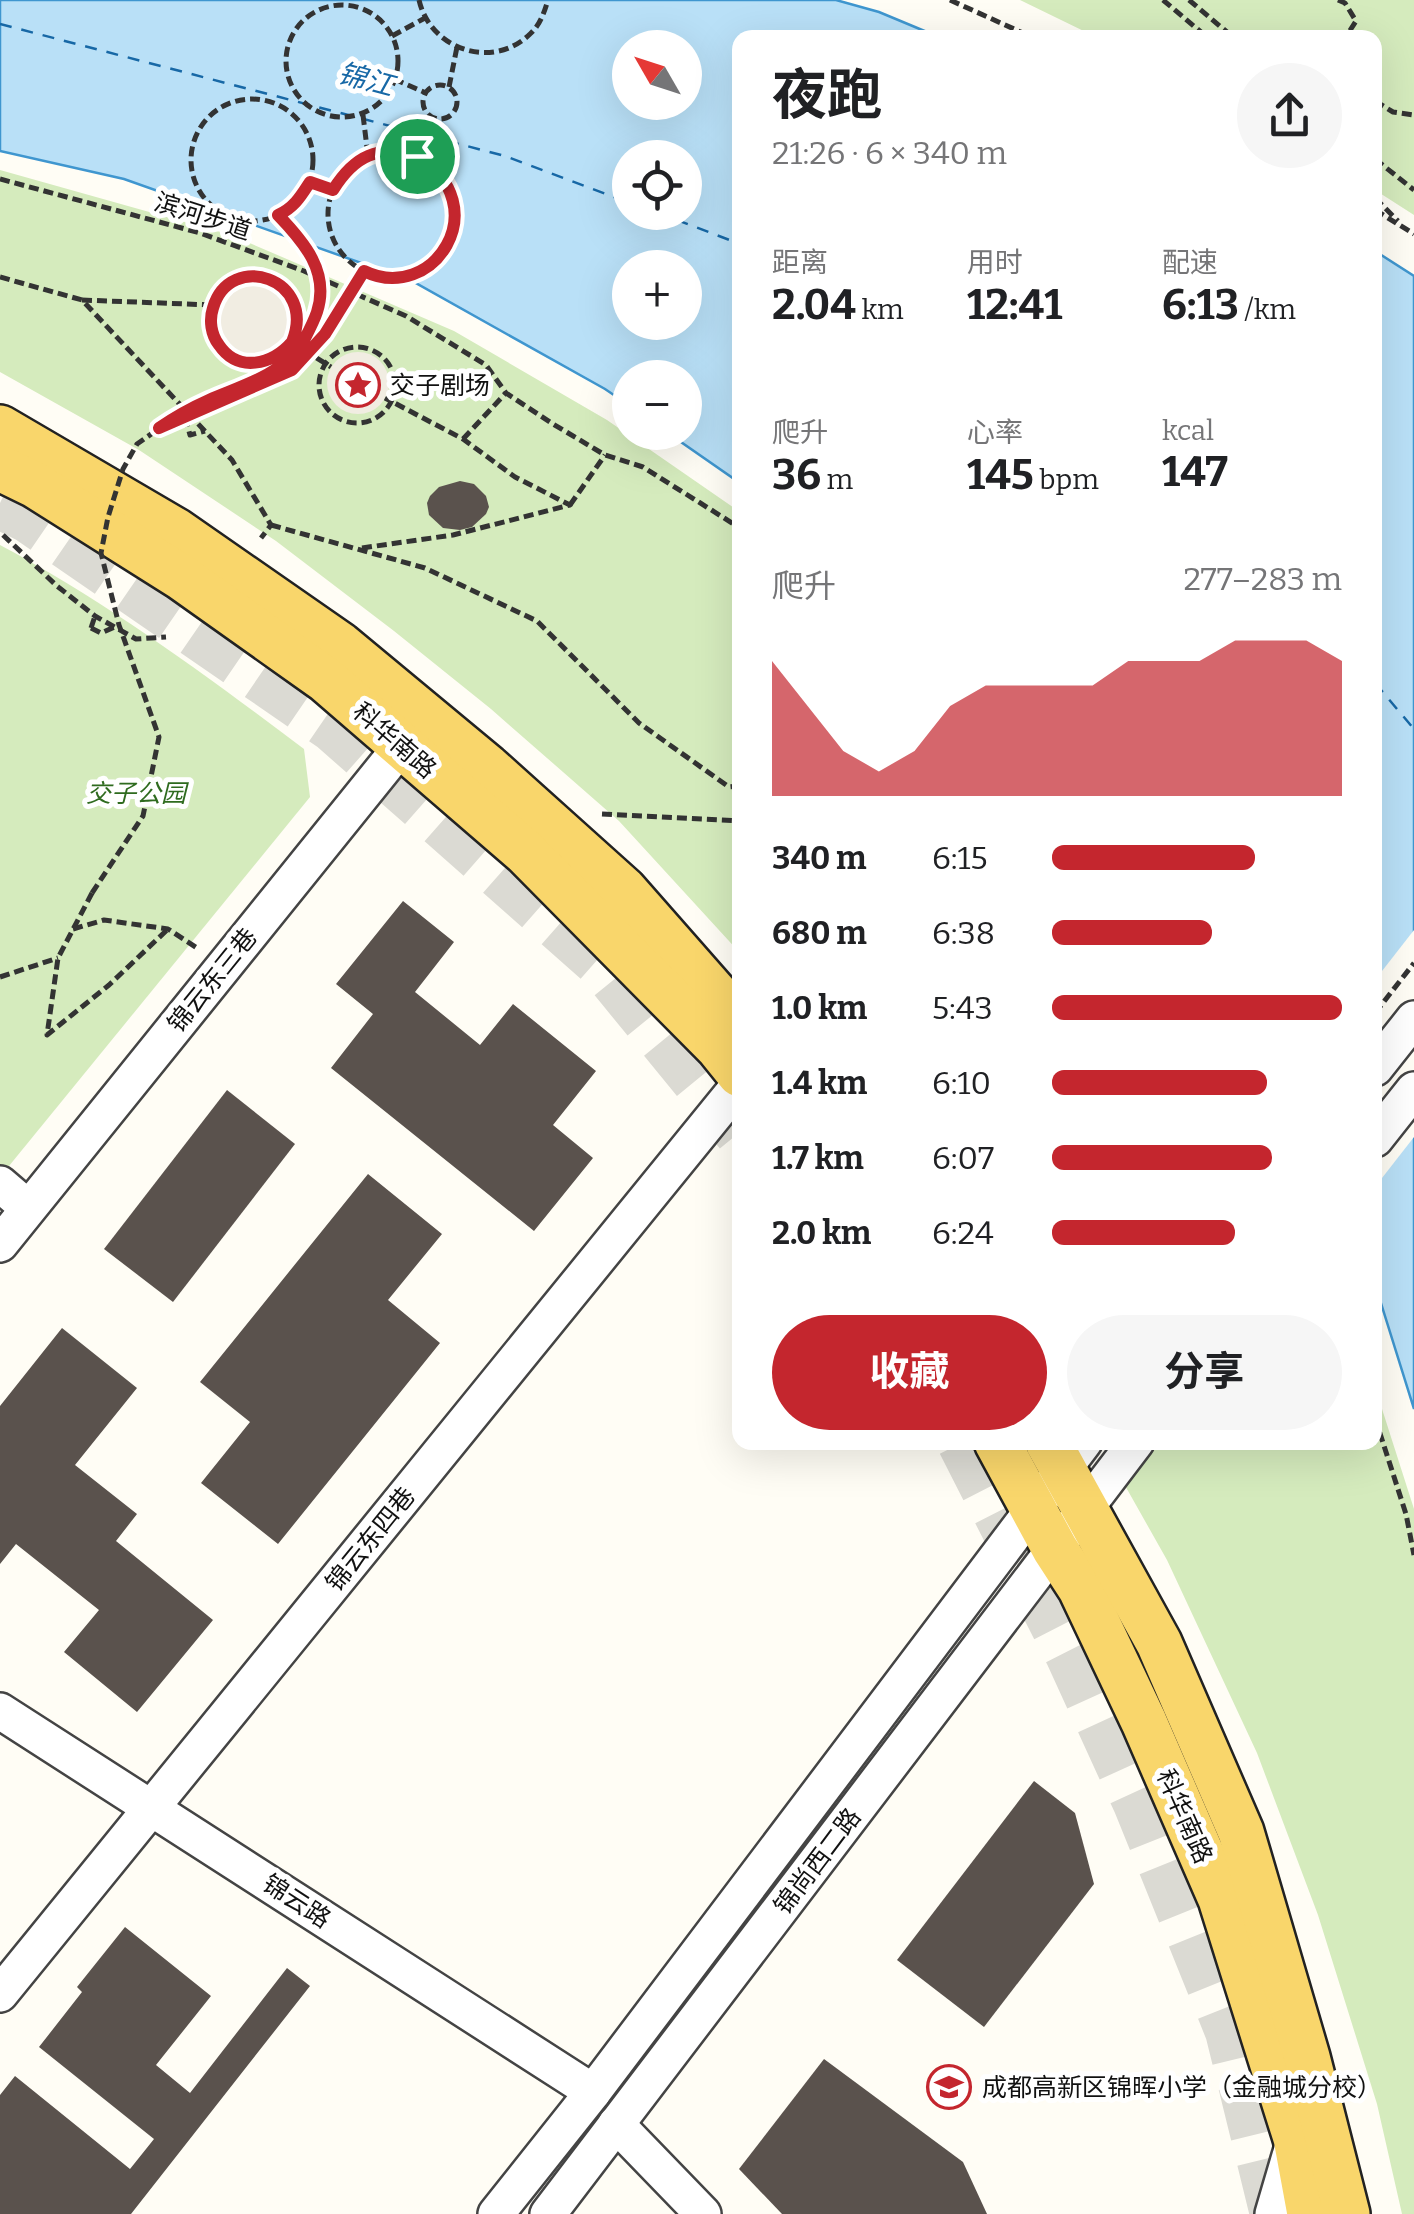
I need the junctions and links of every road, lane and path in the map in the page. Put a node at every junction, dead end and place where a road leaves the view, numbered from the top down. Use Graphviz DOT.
graph roads {
  1 [pos="419,0"];
  2 [pos="548,0"];
  3 [pos="950,0"];
  4 [pos="1164,0"];
  5 [pos="1189,0"];
  6 [pos="1338,0"];
  7 [pos="342,3"];
  8 [pos="425,18"];
  9 [pos="1016,30"];
  10 [pos="1199,30"];
  11 [pos="1225,30"];
  12 [pos="1350,30"];
  13 [pos="392,36"];
  14 [pos="457,47"];
  15 [pos="394,80"];
  16 [pos="448,87"];
  17 [pos="426,93"];
  18 [pos="1382,105"];
  19 [pos="363,113"];
  20 [pos="1414,115"];
  21 [pos="435,118"];
  22 [pos="368,156"];
  23 [pos="417,156"];
  24 [pos="1382,164"];
  25 [pos="0,179"];
  26 [pos="310,182"];
  27 [pos="333,190"];
  28 [pos="1414,190"];
  29 [pos="1382,205"];
  30 [pos="1382,214"];
  31 [pos="278,215"];
  32 [pos="1411,232"];
  33 [pos="364,271"];
  34 [pos="0,278"];
  35 [pos="82,300"];
  36 [pos="213,305"];
  37 [pos="292,342"];
  38 [pos="300,348"];
  39 [pos="329,366"];
  40 [pos="506,394"];
  41 [pos="388,399"];
  42 [pos="185,418"];
  43 [pos="0,428"];
  44 [pos="159,428"];
  45 [pos="205,431"];
  46 [pos="462,438"];
  47 [pos="605,455"];
  48 [pos="0,468"];
  49 [pos="570,505"];
  50 [pos="732,523"];
  51 [pos="271,524"];
  52 [pos="3,534"];
  53 [pos="261,538"];
  54 [pos="357,548"];
  55 [pos="95,616"];
  56 [pos="119,625"];
  57 [pos="166,637"];
  58 [pos="414,731"];
  59 [pos="732,787"];
  60 [pos="602,814"];
  61 [pos="732,821"];
  62 [pos="73,929"];
  63 [pos="168,929"];
  64 [pos="197,948"];
  65 [pos="58,958"];
  66 [pos="1414,963"];
  67 [pos="0,977"];
  68 [pos="1382,1004"];
  69 [pos="732,1013"];
  70 [pos="1414,1019"];
  71 [pos="1382,1059"];
  72 [pos="732,1064"];
  73 [pos="1414,1090"];
  74 [pos="732,1094"];
  75 [pos="1382,1130"];
  76 [pos="0,1184"];
  77 [pos="28,1208"];
  78 [pos="0,1244"];
  79 [pos="1382,1440"];
  80 [pos="1000,1450"];
  81 [pos="1130,1450"];
  82 [pos="1066,1452"];
  83 [pos="1032,1508"];
  84 [pos="1087,1510"];
  85 [pos="1055,1549"];
  86 [pos="1414,1555"];
  87 [pos="0,1711"];
  88 [pos="152,1808"];
  89 [pos="0,1994"];
  90 [pos="593,2092"];
  91 [pos="616,2124"];
  92 [pos="1296,2138"];
  93 [pos="496,2214"];
  94 [pos="548,2214"];
  95 [pos="703,2214"];
  96 [pos="1273,2214"];
  97 [pos="1310,2214"];
  98 [pos="1347,2214"];
  1 -- 8 [label="path"];
  2 -- 14 [label="path"];
  3 -- 9 [label="path"];
  4 -- 10 [label="path"];
  5 -- 11 [label="path"];
  6 -- 12 [label="path"];
  7 -- 13 [label="path"];
  7 -- 19 [label="path"];
  8 -- 13 [label="path"];
  8 -- 14 [label="path"];
  13 -- 15 [label="path"];
  14 -- 16 [label="path"];
  15 -- 17 [label="path"];
  15 -- 19 [label="path"];
  16 -- 17 [label="path"];
  16 -- 21 [label="path"];
  17 -- 21 [label="path"];
  18 -- 20 [label="path"];
  19 -- 22 [label="path"];
  21 -- 23 [label="path"];
  22 -- 23 [label="path"];
  22 -- 27 [label="path"];
  23 -- 33 [label="path"];
  24 -- 28 [label="path"];
  25 -- 40 [label="path, 滨河步道"];
  26 -- 27 [label="path"];
  26 -- 31 [label="path"];
  26 -- 31 [label="path"];
  27 -- 33 [label="path"];
  29 -- 32 [label="path"];
  30 -- 32 [label="path"];
  31 -- 38 [label="path, bridge"];
  33 -- 42 [label="path, bridge"];
  34 -- 35 [label="path"];
  35 -- 36 [label="path"];
  35 -- 45 [label="path"];
  36 -- 37 [label="path"];
  36 -- 37 [label="path"];
  37 -- 38 [label="path"];
  38 -- 39 [label="path"];
  38 -- 44 [label="path, bridge"];
  39 -- 41 [label="path"];
  39 -- 41 [label="path"];
  40 -- 46 [label="path"];
  40 -- 47 [label="path, 滨河步道"];
  41 -- 46 [label="path"];
  42 -- 44 [label="path, bridge"];
  42 -- 45 [label="path"];
  43 -- 58 [label="main road, 科华南路"];
  44 -- 56 [label="path, bridge"];
  45 -- 51 [label="path"];
  46 -- 49 [label="path"];
  47 -- 49 [label="path"];
  47 -- 50 [label="path, 滨河步道"];
  48 -- 58 [label="main road, 科华南路"];
  49 -- 54 [label="path"];
  51 -- 53 [label="path"];
  51 -- 54 [label="path"];
  52 -- 55 [label="path"];
  54 -- 59 [label="path"];
  55 -- 56 [label="path, bridge"];
  55 -- 57 [label="path"];
  56 -- 62 [label="path, bridge"];
  58 -- 69 [label="main road, 科华南路"];
  58 -- 72 [label="main road, 科华南路"];
  58 -- 77 [label="street, 锦云东三巷"];
  60 -- 61 [label="path"];
  62 -- 63 [label="path"];
  62 -- 65 [label="path"];
  63 -- 64 [label="path"];
  63 -- 65 [label="path"];
  65 -- 67 [label="path"];
  66 -- 68 [label="path"];
  70 -- 71 [label="street"];
  73 -- 75 [label="street"];
  74 -- 88 [label="street, 锦云东四巷"];
  76 -- 77 [label="street"];
  77 -- 78 [label="street, 锦云东三巷"];
  79 -- 86 [label="path"];
  80 -- 83 [label="main road, 科华南路"];
  81 -- 84 [label="street, 锦尚西二路"];
  82 -- 83 [label="street"];
  82 -- 84 [label="main road, 科华南路"];
  83 -- 85 [label="main road, 科华南路"];
  83 -- 90 [label="street"];
  84 -- 85 [label="street, 锦尚西二路"];
  84 -- 98 [label="main road, 科华南路"];
  85 -- 91 [label="street, 锦尚西二路"];
  85 -- 92 [label="main road, 科华南路"];
  87 -- 88 [label="street, 锦云路"];
  88 -- 89 [label="street, 锦云东四巷"];
  88 -- 90 [label="street, 锦云路"];
  90 -- 93 [label="street"];
  91 -- 94 [label="street, 锦尚西二路"];
  91 -- 95 [label="street"];
  92 -- 96 [label="street"];
  92 -- 97 [label="main road, 科华南路"];
}
